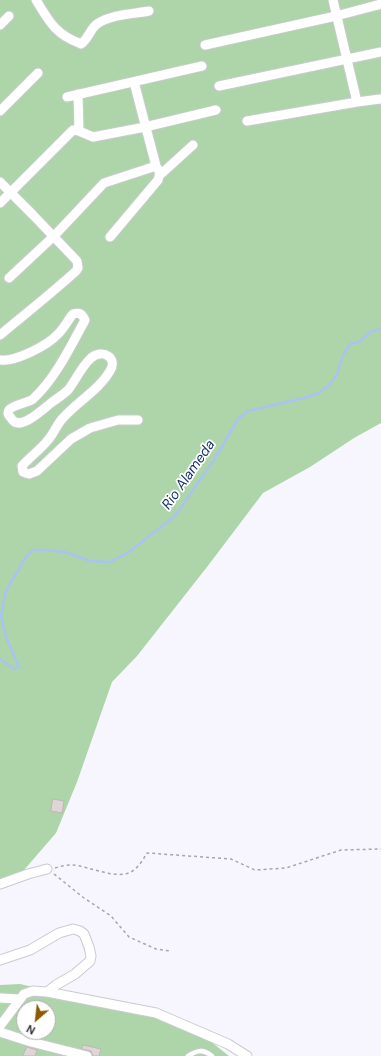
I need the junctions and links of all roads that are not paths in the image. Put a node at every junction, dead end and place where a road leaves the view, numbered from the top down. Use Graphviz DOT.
graph roads {
  1 [pos="36,0"];
  2 [pos="333,0"];
  3 [pos="381,4"];
  4 [pos="149,11"];
  5 [pos="9,16"];
  6 [pos="336,16"];
  7 [pos="0,25"];
  8 [pos="205,45"];
  9 [pos="381,52"];
  10 [pos="346,60"];
  11 [pos="202,66"];
  12 [pos="38,73"];
  13 [pos="134,82"];
  14 [pos="219,86"];
  15 [pos="78,94"];
  16 [pos="67,97"];
  17 [pos="380,99"];
  18 [pos="357,102"];
  19 [pos="216,110"];
  20 [pos="0,111"];
  21 [pos="247,121"];
  22 [pos="145,127"];
  23 [pos="79,130"];
  24 [pos="192,145"];
  25 [pos="156,166"];
  26 [pos="160,175"];
  27 [pos="0,182"];
  28 [pos="11,192"];
  29 [pos="0,203"];
  30 [pos="54,236"];
  31 [pos="110,237"];
  32 [pos="9,278"];
  33 [pos="0,335"];
  34 [pos="0,360"];
  35 [pos="138,420"];
  36 [pos="47,870"];
  37 [pos="0,884"];
  38 [pos="0,960"];
  39 [pos="47,992"];
  40 [pos="0,998"];
  41 [pos="19,999"];
  42 [pos="0,1026"];
  43 [pos="0,1032"];
  44 [pos="87,1056"];
  45 [pos="188,1056"];
  46 [pos="212,1056"];
  47 [pos="247,1056"];
  1 -- 4 [label="street"];
  2 -- 6 [label="street"];
  3 -- 6 [label="street"];
  5 -- 7 [label="street"];
  6 -- 8 [label="street"];
  6 -- 10 [label="street"];
  9 -- 10 [label="street"];
  10 -- 14 [label="street"];
  10 -- 18 [label="street"];
  11 -- 13 [label="street"];
  12 -- 20 [label="street"];
  13 -- 15 [label="street"];
  13 -- 22 [label="street"];
  15 -- 16 [label="street"];
  15 -- 23 [label="street"];
  17 -- 18 [label="street"];
  18 -- 21 [label="street"];
  19 -- 22 [label="street"];
  22 -- 23 [label="street"];
  22 -- 25 [label="street"];
  23 -- 28 [label="street"];
  24 -- 26 [label="street"];
  25 -- 26 [label="street"];
  25 -- 30 [label="street"];
  26 -- 31 [label="street"];
  27 -- 28 [label="street"];
  28 -- 29 [label="street"];
  28 -- 30 [label="street"];
  30 -- 32 [label="street"];
  30 -- 33 [label="street"];
  34 -- 35 [label="street"];
  36 -- 37 [label="street"];
  38 -- 39 [label="street"];
  39 -- 41 [label="street"];
  39 -- 47 [label="street"];
  40 -- 41 [label="street"];
  41 -- 42 [label="street"];
  43 -- 44 [label="street"];
  45 -- 46 [label="lane"];
}
